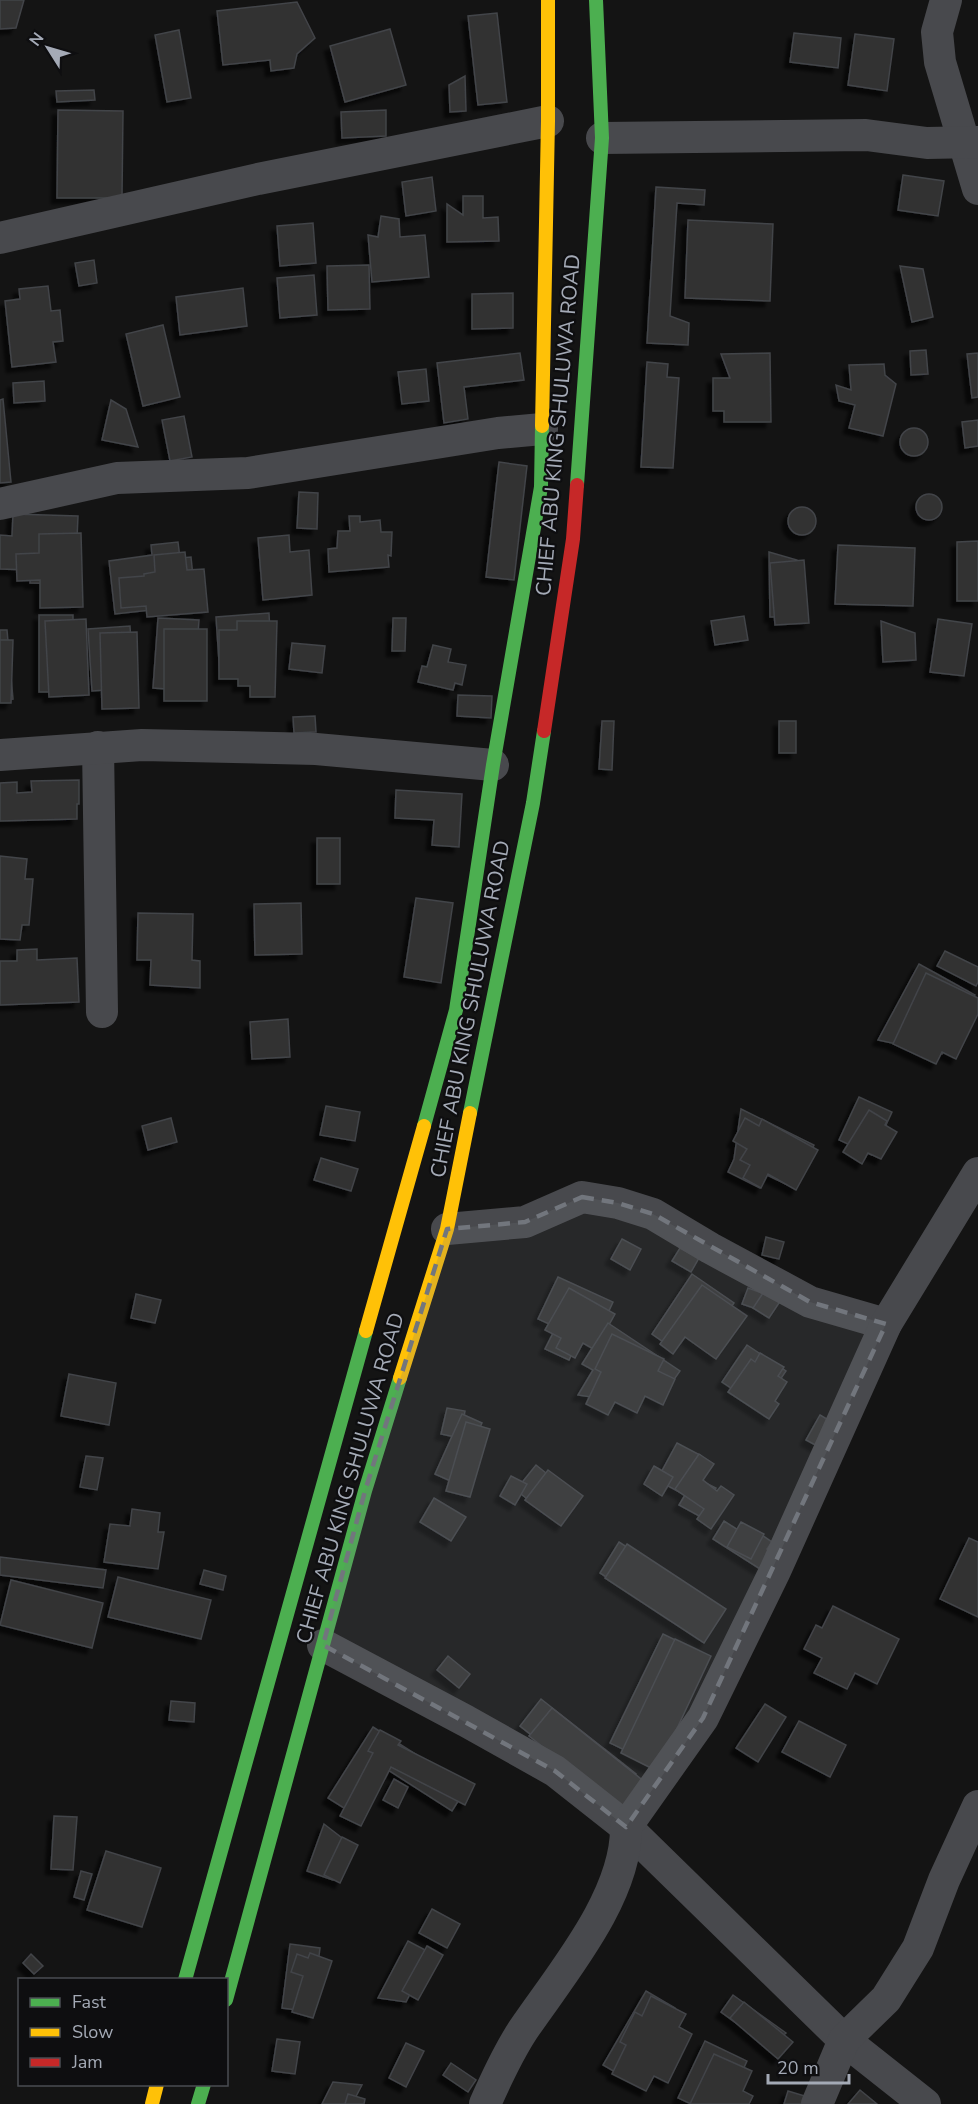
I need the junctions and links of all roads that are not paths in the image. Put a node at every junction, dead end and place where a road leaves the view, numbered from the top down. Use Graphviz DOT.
graph roads {
  1 [pos="548,0"];
  2 [pos="596,0"];
  3 [pos="946,0"];
  4 [pos="548,121"];
  5 [pos="602,138"];
  6 [pos="970,142"];
  7 [pos="978,189"];
  8 [pos="0,238"];
  9 [pos="542,429"];
  10 [pos="0,504"];
  11 [pos="98,747"];
  12 [pos="0,755"];
  13 [pos="493,765"];
  14 [pos="102,1012"];
  15 [pos="978,1173"];
  16 [pos="447,1229"];
  17 [pos="886,1324"];
  18 [pos="323,1645"];
  19 [pos="978,1806"];
  20 [pos="627,1827"];
  21 [pos="186,1978"];
  22 [pos="228,1993"];
  23 [pos="843,2040"];
  24 [pos="157,2086"];
  25 [pos="204,2086"];
  26 [pos="152,2104"];
  27 [pos="198,2104"];
  28 [pos="485,2104"];
  29 [pos="817,2104"];
  30 [pos="925,2104"];
  1 -- 4 [label="street"];
  2 -- 5 [label="street, CHIEF ABU KING SHULUWA ROAD"];
  3 -- 6 [label="street"];
  4 -- 8 [label="street"];
  4 -- 9 [label="street"];
  5 -- 6 [label="street"];
  5 -- 16 [label="street, CHIEF ABU KING SHULUWA ROAD"];
  6 -- 7 [label="street"];
  9 -- 10 [label="street"];
  9 -- 13 [label="street"];
  11 -- 12 [label="street"];
  11 -- 13 [label="street"];
  11 -- 14 [label="street"];
  13 -- 21 [label="street"];
  15 -- 17 [label="street"];
  16 -- 17 [label="street"];
  16 -- 18 [label="street, CHIEF ABU KING SHULUWA ROAD"];
  17 -- 20 [label="street"];
  18 -- 20 [label="street"];
  18 -- 22 [label="street, CHIEF ABU KING SHULUWA ROAD"];
  19 -- 23 [label="street"];
  20 -- 23 [label="street"];
  20 -- 28 [label="street"];
  23 -- 29 [label="street"];
  23 -- 30 [label="street"];
  24 -- 26 [label="street"];
  25 -- 27 [label="street"];
}
